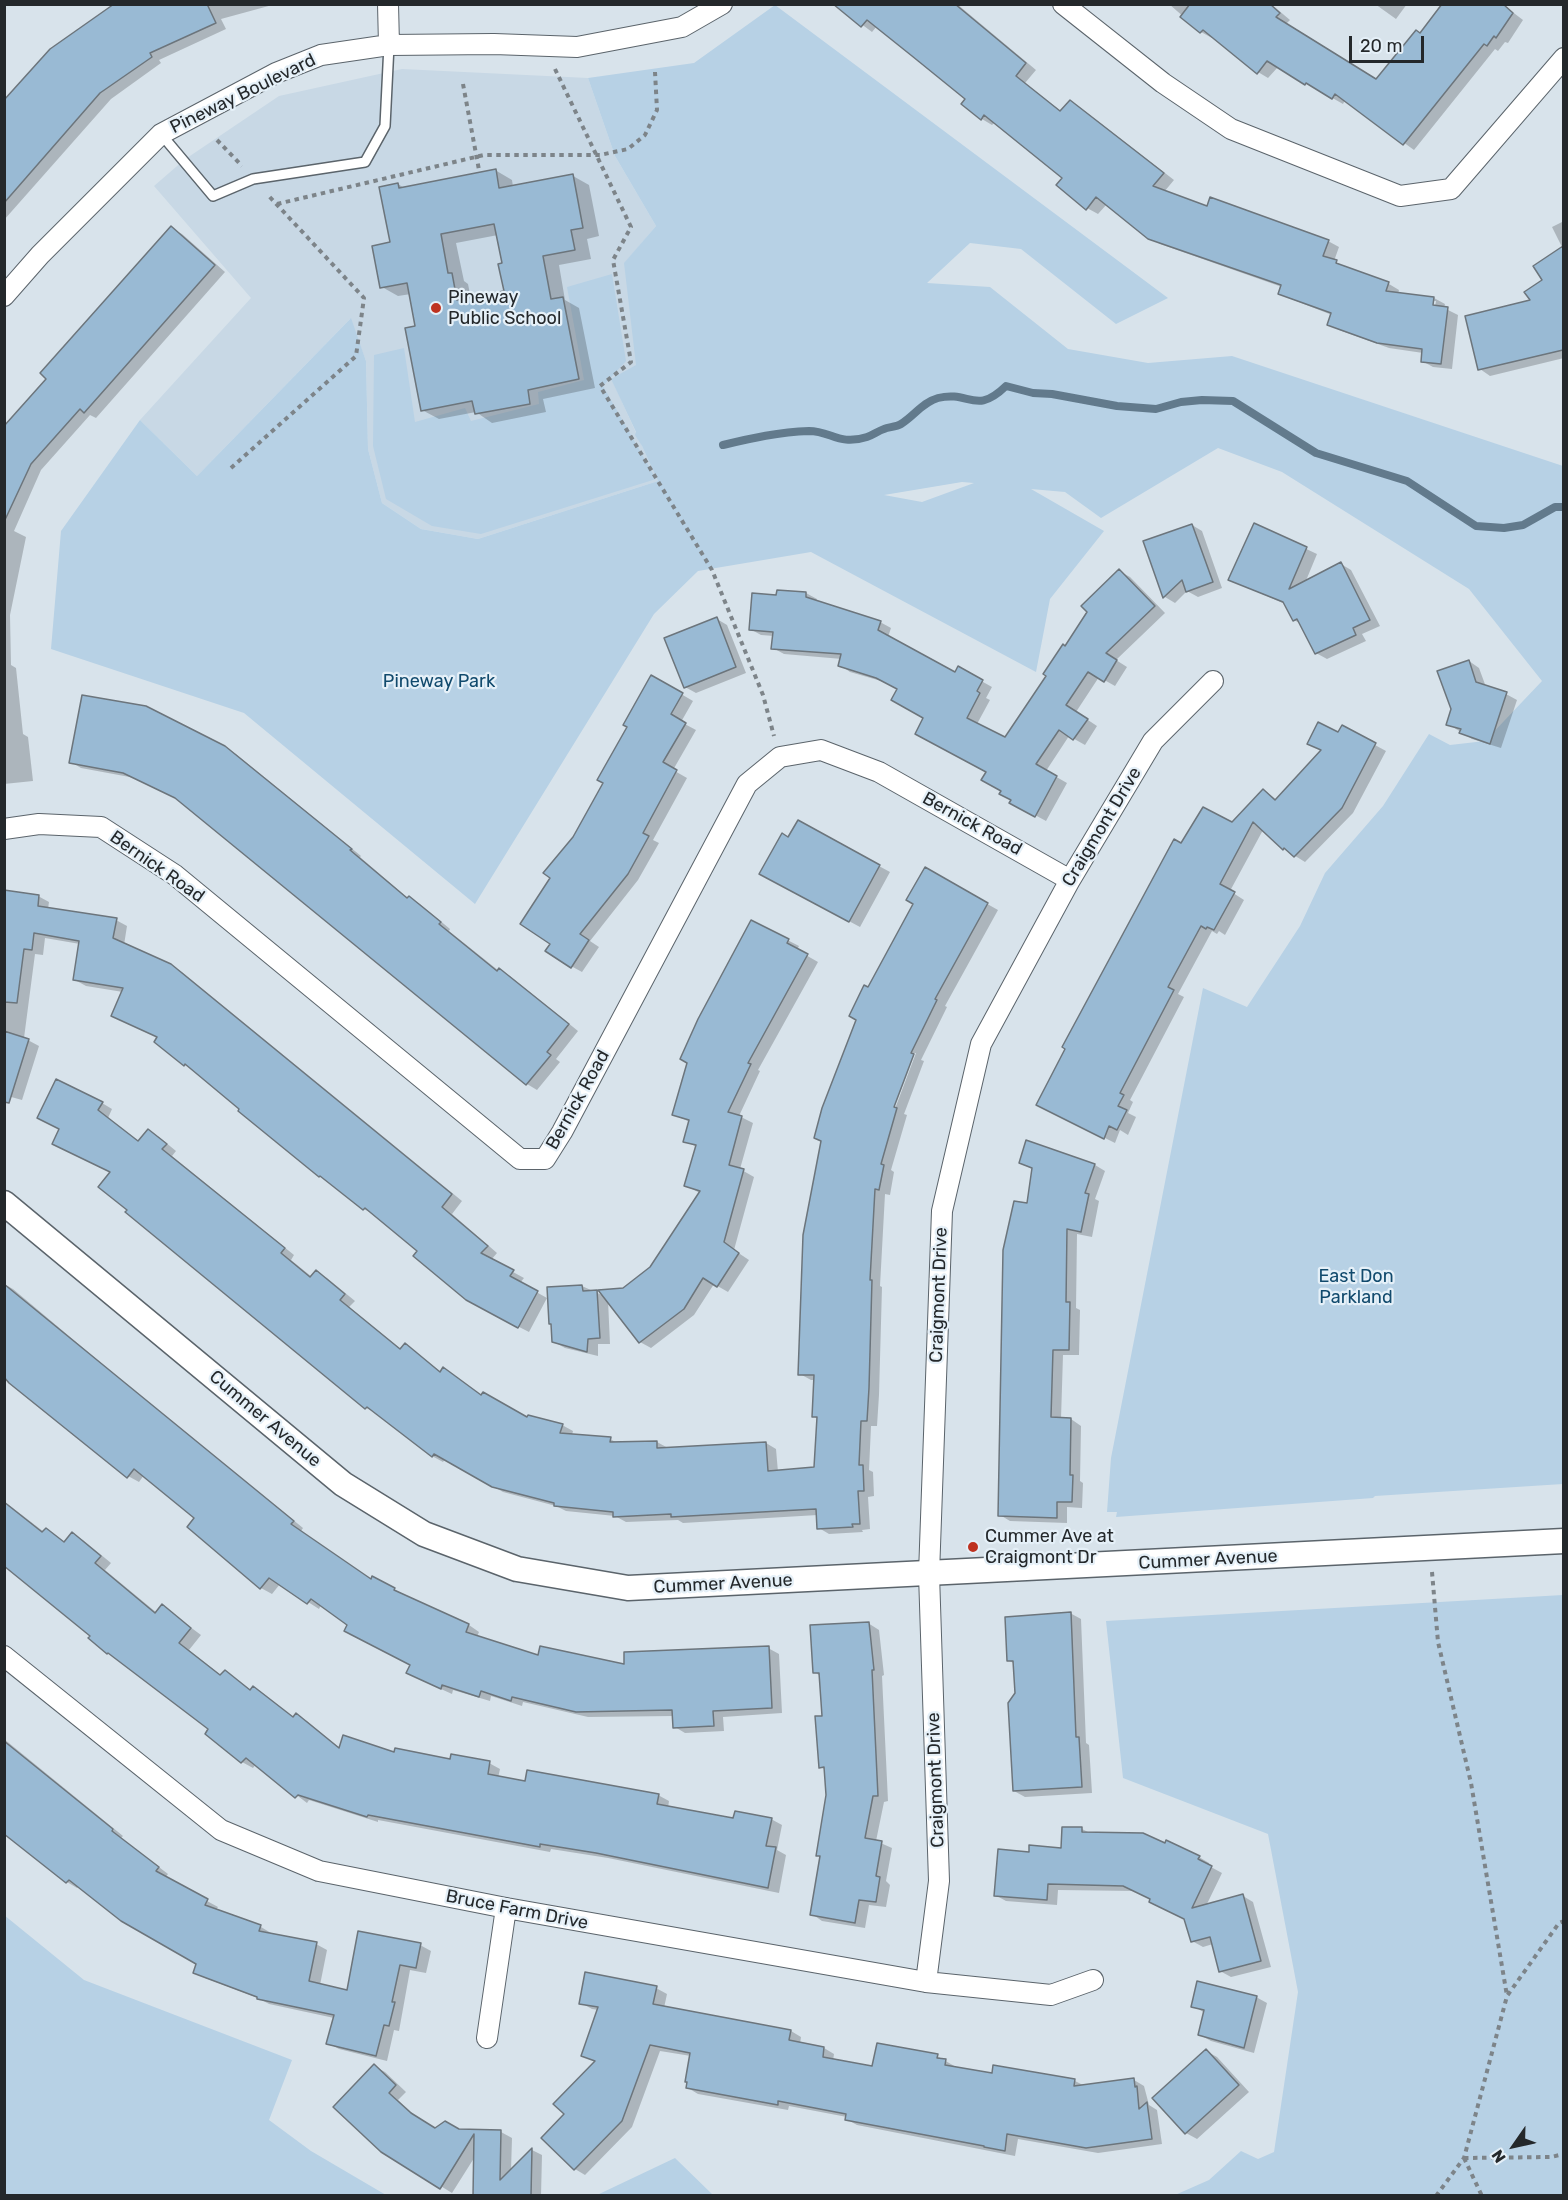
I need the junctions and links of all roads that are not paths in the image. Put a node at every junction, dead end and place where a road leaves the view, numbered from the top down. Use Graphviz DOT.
graph roads {
  1 [pos="388,4"];
  2 [pos="722,4"];
  3 [pos="1063,4"];
  4 [pos="389,45"];
  5 [pos="1563,58"];
  6 [pos="161,134"];
  7 [pos="4,296"];
  8 [pos="1213,681"];
  9 [pos="4,829"];
  10 [pos="1070,880"];
  11 [pos="4,1203"];
  12 [pos="1563,1541"];
  13 [pos="930,1574"];
  14 [pos="4,1656"];
  15 [pos="506,1908"];
  16 [pos="1093,1980"];
  17 [pos="926,1982"];
  18 [pos="487,2038"];
  1 -- 4 [label="street"];
  2 -- 4 [label="street, Pineway Boulevard"];
  3 -- 5 [label="street"];
  4 -- 6 [label="street, Pineway Boulevard"];
  4 -- 6 [label="lane"];
  6 -- 7 [label="street, Pineway Boulevard"];
  8 -- 10 [label="street, Craigmont Drive"];
  9 -- 10 [label="street, Bernick Road"];
  10 -- 13 [label="street, Craigmont Drive"];
  11 -- 13 [label="street, Cummer Avenue"];
  12 -- 13 [label="street, Cummer Avenue"];
  13 -- 17 [label="street, Craigmont Drive"];
  14 -- 15 [label="street, Bruce Farm Drive"];
  15 -- 17 [label="street, Bruce Farm Drive"];
  15 -- 18 [label="street"];
  16 -- 17 [label="street, Bruce Farm Drive"];
}
